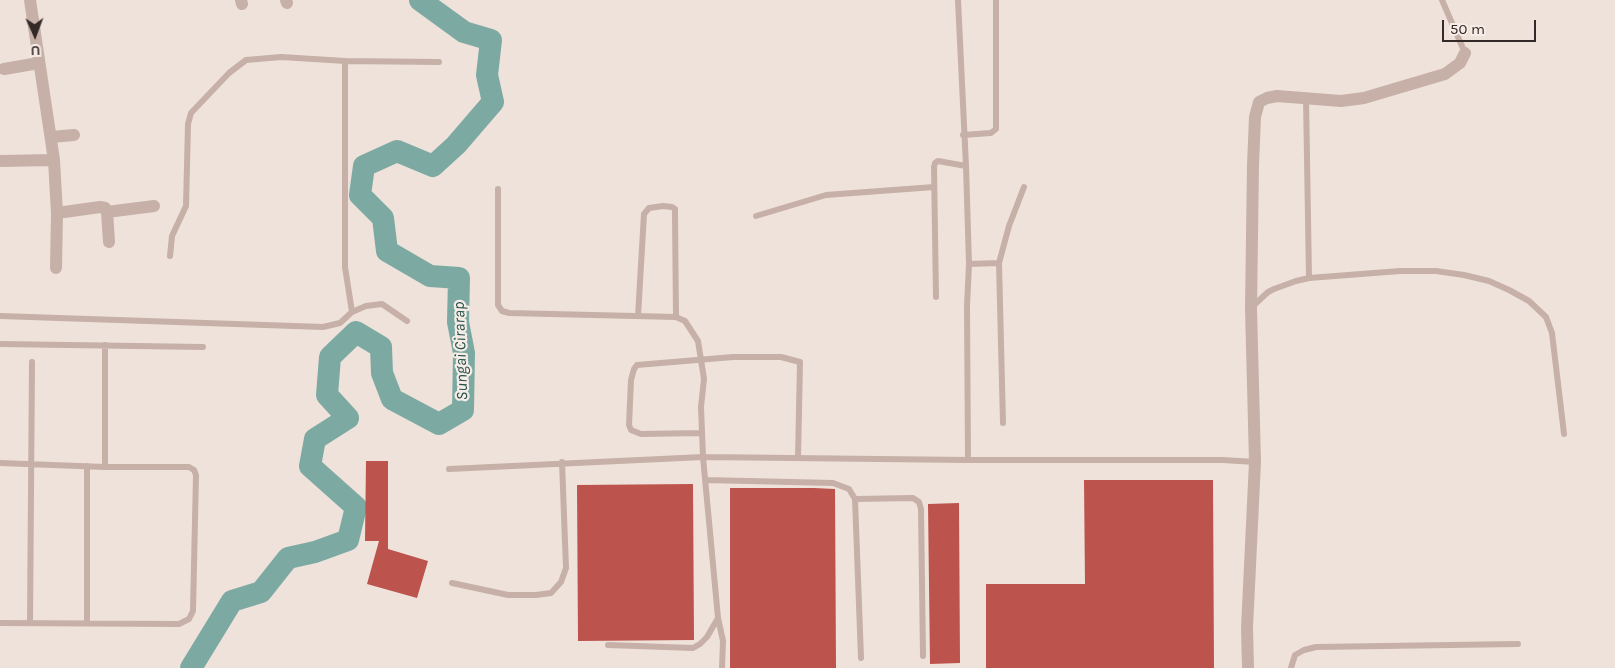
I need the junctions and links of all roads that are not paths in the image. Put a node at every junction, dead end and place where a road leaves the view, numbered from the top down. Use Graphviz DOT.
graph roads {
  1 [pos="30,0"];
  2 [pos="958,0"];
  3 [pos="996,0"];
  4 [pos="1442,0"];
  5 [pos="1465,53"];
  6 [pos="345,62"];
  7 [pos="440,62"];
  8 [pos="39,63"];
  9 [pos="4,69"];
  10 [pos="1306,98"];
  11 [pos="74,135"];
  12 [pos="964,135"];
  13 [pos="51,137"];
  14 [pos="0,160"];
  15 [pos="54,160"];
  16 [pos="966,166"];
  17 [pos="1024,186"];
  18 [pos="934,187"];
  19 [pos="498,188"];
  20 [pos="154,206"];
  21 [pos="107,212"];
  22 [pos="58,213"];
  23 [pos="756,216"];
  24 [pos="110,242"];
  25 [pos="170,256"];
  26 [pos="999,263"];
  27 [pos="969,264"];
  28 [pos="56,268"];
  29 [pos="1308,278"];
  30 [pos="936,297"];
  31 [pos="1251,308"];
  32 [pos="352,312"];
  33 [pos="0,316"];
  34 [pos="638,316"];
  35 [pos="676,317"];
  36 [pos="407,320"];
  37 [pos="0,344"];
  38 [pos="105,345"];
  39 [pos="202,347"];
  40 [pos="702,359"];
  41 [pos="32,362"];
  42 [pos="1003,423"];
  43 [pos="702,433"];
  44 [pos="1564,434"];
  45 [pos="703,457"];
  46 [pos="798,458"];
  47 [pos="968,460"];
  48 [pos="562,462"];
  49 [pos="1255,462"];
  50 [pos="0,463"];
  51 [pos="30,464"];
  52 [pos="87,466"];
  53 [pos="105,467"];
  54 [pos="449,469"];
  55 [pos="706,480"];
  56 [pos="855,499"];
  57 [pos="452,583"];
  58 [pos="718,618"];
  59 [pos="0,623"];
  60 [pos="30,623"];
  61 [pos="86,623"];
  62 [pos="1518,644"];
  63 [pos="608,645"];
  64 [pos="923,656"];
  65 [pos="861,658"];
  66 [pos="722,668"];
  67 [pos="1248,668"];
  68 [pos="1290,668"];
  1 -- 8 [label="street"];
  2 -- 12 [label="lane"];
  3 -- 12 [label="lane"];
  4 -- 5 [label="lane"];
  5 -- 10 [label="street"];
  6 -- 7 [label="lane"];
  6 -- 25 [label="lane"];
  6 -- 32 [label="lane"];
  8 -- 9 [label="street"];
  8 -- 13 [label="street"];
  10 -- 29 [label="lane"];
  10 -- 31 [label="street"];
  11 -- 13 [label="street"];
  12 -- 16 [label="lane"];
  13 -- 15 [label="street"];
  14 -- 15 [label="street"];
  15 -- 22 [label="street"];
  16 -- 18 [label="lane"];
  16 -- 27 [label="lane"];
  17 -- 26 [label="lane"];
  18 -- 23 [label="lane"];
  18 -- 30 [label="lane"];
  19 -- 34 [label="lane"];
  20 -- 21 [label="street"];
  21 -- 22 [label="street"];
  21 -- 24 [label="street"];
  22 -- 28 [label="street"];
  26 -- 27 [label="lane"];
  26 -- 42 [label="lane"];
  27 -- 47 [label="lane"];
  29 -- 31 [label="lane"];
  29 -- 44 [label="lane"];
  31 -- 49 [label="street"];
  32 -- 33 [label="lane"];
  32 -- 36 [label="lane"];
  34 -- 35 [label="lane"];
  34 -- 35 [label="lane"];
  35 -- 40 [label="lane"];
  37 -- 38 [label="lane"];
  38 -- 39 [label="lane"];
  38 -- 53 [label="lane"];
  40 -- 43 [label="lane"];
  40 -- 43 [label="lane"];
  40 -- 46 [label="lane"];
  41 -- 51 [label="lane"];
  43 -- 45 [label="lane"];
  45 -- 46 [label="lane"];
  45 -- 48 [label="lane"];
  45 -- 55 [label="lane"];
  46 -- 47 [label="lane"];
  47 -- 49 [label="lane"];
  48 -- 54 [label="lane"];
  48 -- 57 [label="lane"];
  49 -- 67 [label="street"];
  50 -- 51 [label="lane"];
  51 -- 52 [label="lane"];
  51 -- 60 [label="lane"];
  52 -- 53 [label="lane"];
  52 -- 61 [label="lane"];
  53 -- 61 [label="lane"];
  55 -- 56 [label="lane"];
  55 -- 58 [label="lane"];
  56 -- 64 [label="lane"];
  56 -- 65 [label="lane"];
  58 -- 63 [label="lane"];
  58 -- 66 [label="lane"];
  59 -- 60 [label="lane"];
  60 -- 61 [label="lane"];
  62 -- 68 [label="lane"];
}
